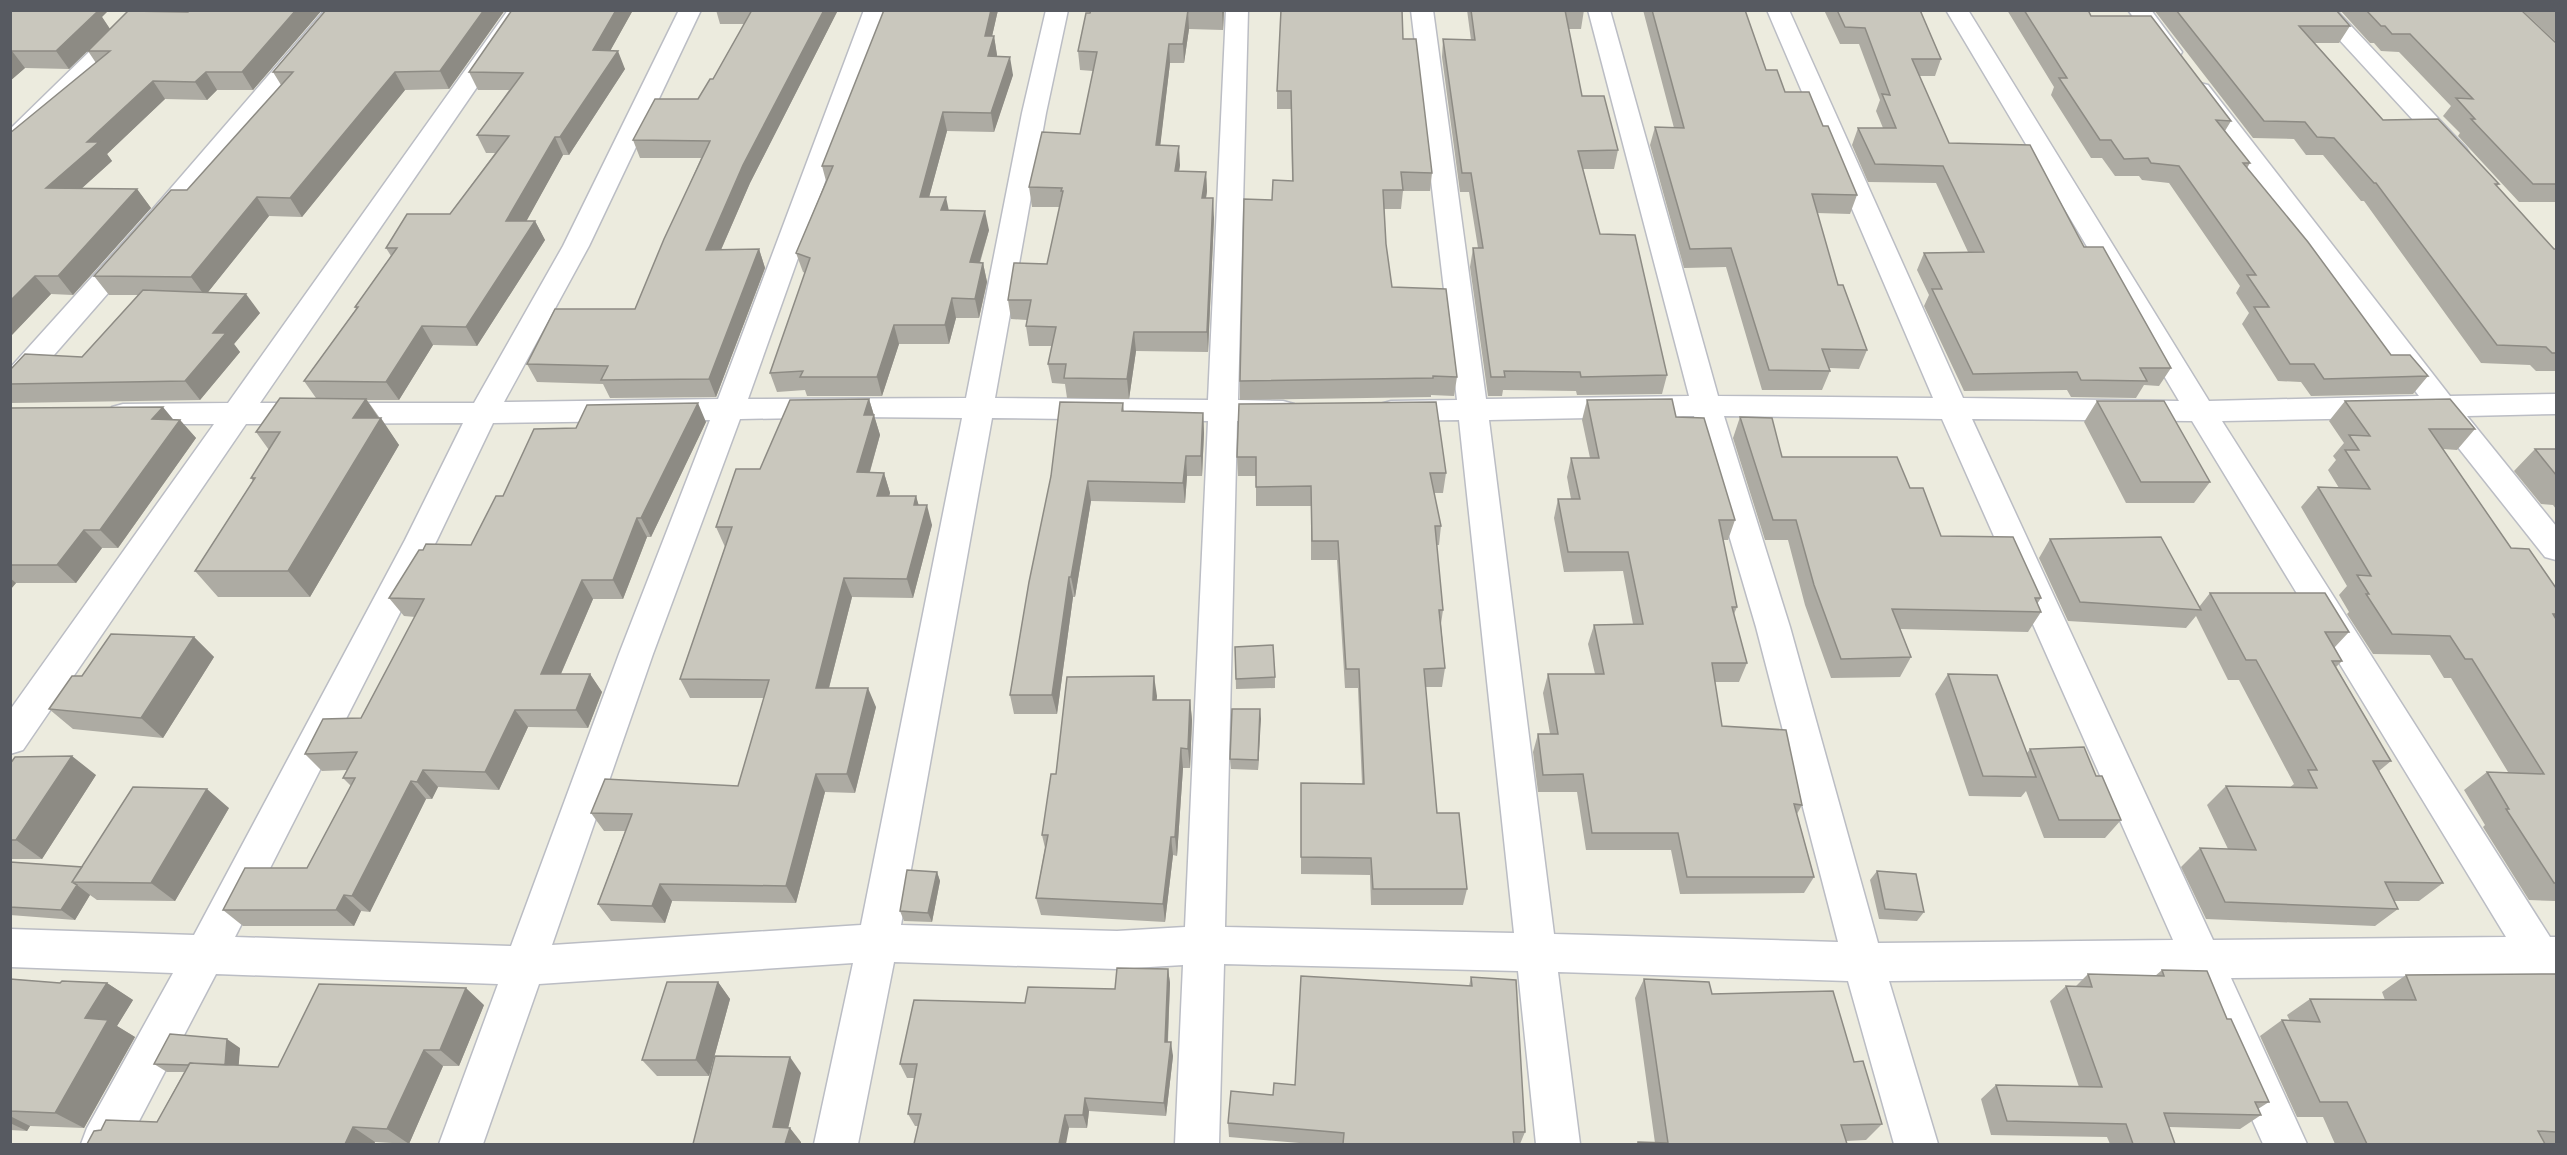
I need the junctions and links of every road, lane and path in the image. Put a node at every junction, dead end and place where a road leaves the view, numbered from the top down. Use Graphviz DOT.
graph roads {
  1 [pos="145,10"];
  2 [pos="337,10"];
  3 [pos="519,10"];
  4 [pos="690,10"];
  5 [pos="875,10"];
  6 [pos="1057,10"];
  7 [pos="1237,10"];
  8 [pos="1422,10"];
  9 [pos="1599,10"];
  10 [pos="1778,10"];
  11 [pos="1957,10"];
  12 [pos="2139,10"];
  13 [pos="2323,10"];
  14 [pos="10,143"];
  15 [pos="2469,166"];
  16 [pos="10,387"];
  17 [pos="2556,404"];
  18 [pos="1706,406"];
  19 [pos="2443,406"];
  20 [pos="978,407"];
  21 [pos="1952,407"];
  22 [pos="729,409"];
  23 [pos="1473,410"];
  24 [pos="1306,411"];
  25 [pos="1365,411"];
  26 [pos="2198,411"];
  27 [pos="237,412"];
  28 [pos="1222,412"];
  29 [pos="483,413"];
  30 [pos="94,414"];
  31 [pos="2556,548"];
  32 [pos="10,739"];
  33 [pos="878,943"];
  34 [pos="1205,945"];
  35 [pos="10,948"];
  36 [pos="1537,952"];
  37 [pos="206,953"];
  38 [pos="2202,959"];
  39 [pos="1863,962"];
  40 [pos="2551,965"];
  41 [pos="525,966"];
  42 [pos="103,1144"];
  43 [pos="461,1144"];
  44 [pos="836,1144"];
  45 [pos="1197,1144"];
  46 [pos="1558,1144"];
  47 [pos="1916,1144"];
  48 [pos="2285,1144"];
  1 -- 14 [label="street"];
  2 -- 16 [label="street"];
  3 -- 27 [label="street"];
  4 -- 29 [label="street"];
  5 -- 22 [label="street"];
  6 -- 20 [label="street"];
  7 -- 28 [label="street"];
  8 -- 23 [label="street"];
  9 -- 18 [label="street"];
  10 -- 21 [label="street"];
  11 -- 26 [label="street"];
  12 -- 19 [label="street"];
  13 -- 15 [label="street"];
  17 -- 19 [label="street"];
  18 -- 21 [label="street"];
  18 -- 23 [label="street"];
  18 -- 39 [label="street"];
  19 -- 26 [label="street"];
  19 -- 31 [label="street"];
  20 -- 22 [label="street"];
  20 -- 28 [label="street"];
  20 -- 33 [label="street"];
  21 -- 26 [label="street"];
  21 -- 38 [label="street"];
  22 -- 29 [label="street"];
  22 -- 41 [label="street"];
  23 -- 25 [label="street"];
  23 -- 36 [label="street"];
  24 -- 28 [label="street"];
  26 -- 40 [label="street"];
  27 -- 29 [label="street"];
  27 -- 30 [label="street"];
  27 -- 32 [label="street"];
  28 -- 34 [label="street"];
  29 -- 37 [label="street"];
  33 -- 34 [label="street"];
  33 -- 41 [label="street"];
  33 -- 44 [label="street"];
  34 -- 36 [label="street"];
  34 -- 45 [label="street"];
  35 -- 37 [label="street"];
  36 -- 39 [label="street"];
  36 -- 46 [label="street"];
  37 -- 41 [label="street"];
  37 -- 42 [label="street"];
  38 -- 39 [label="street"];
  38 -- 40 [label="street"];
  38 -- 48 [label="street"];
  39 -- 47 [label="street"];
  41 -- 43 [label="street"];
}
